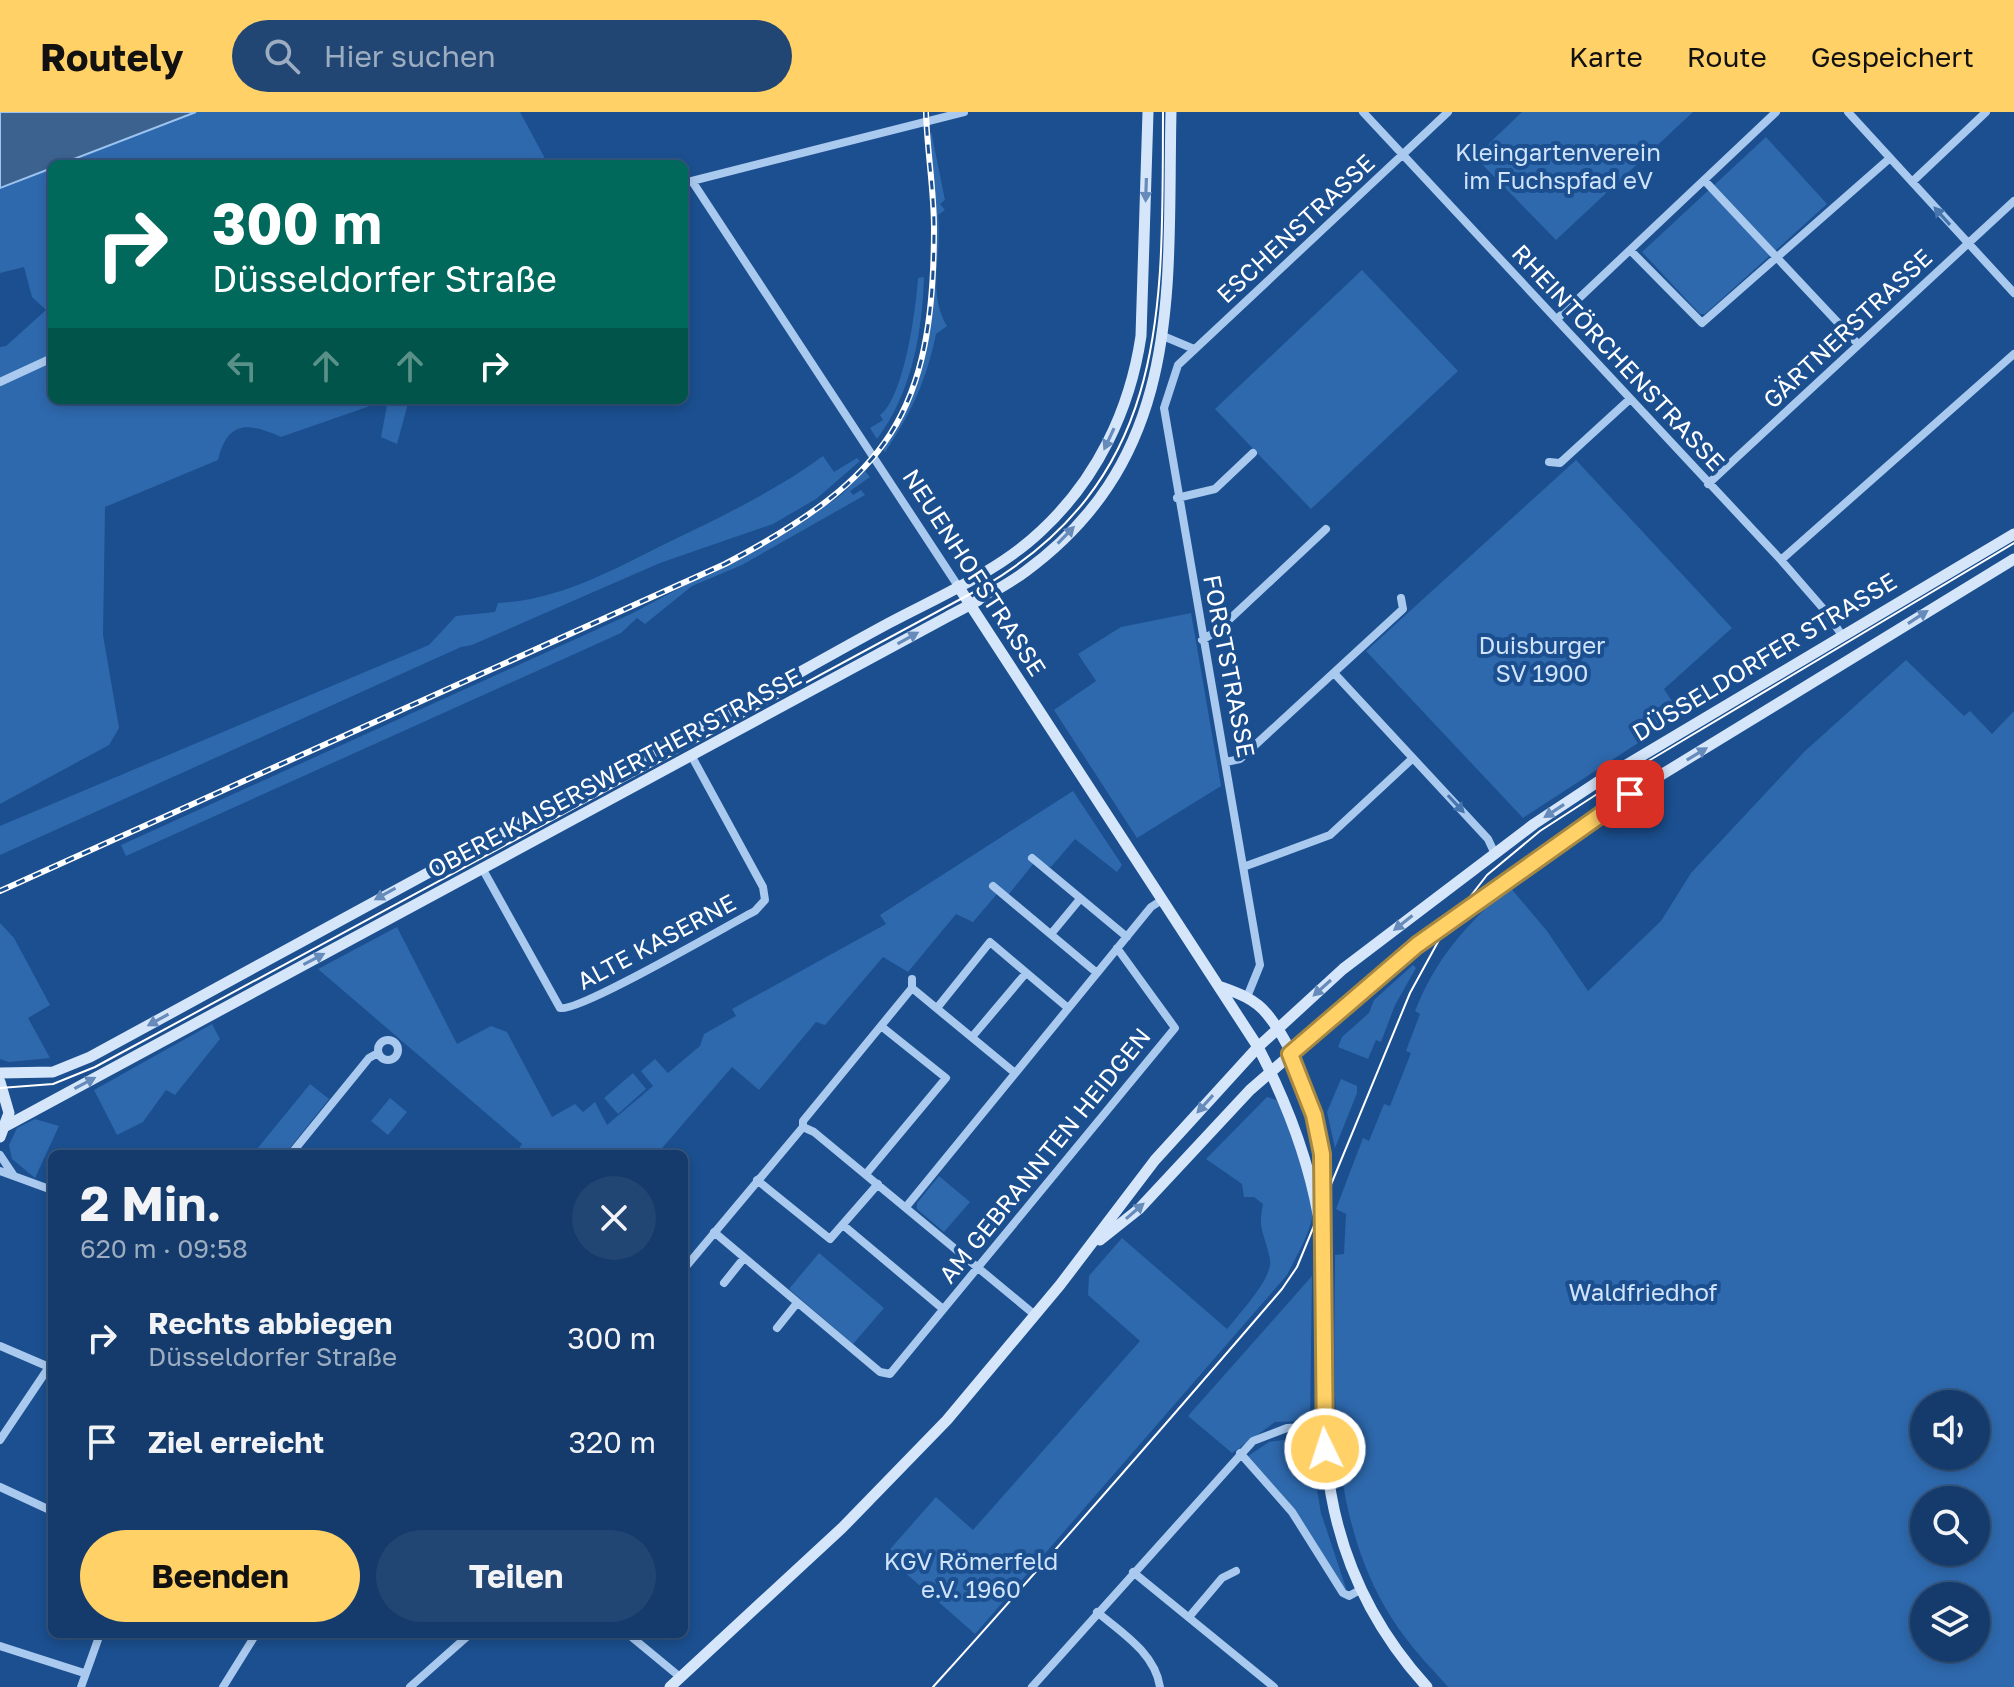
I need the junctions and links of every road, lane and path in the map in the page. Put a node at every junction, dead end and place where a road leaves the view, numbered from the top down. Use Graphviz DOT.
graph roads {
  1 [pos="964,112"];
  2 [pos="1148,112"];
  3 [pos="1171,112"];
  4 [pos="1363,112"];
  5 [pos="1448,112"];
  6 [pos="1776,112"];
  7 [pos="1848,112"];
  8 [pos="1986,112"];
  9 [pos="1403,154"];
  10 [pos="1890,158"];
  11 [pos="1704,180"];
  12 [pos="688,182"];
  13 [pos="1912,182"];
  14 [pos="2014,201"];
  15 [pos="1968,244"];
  16 [pos="1630,250"];
  17 [pos="1777,257"];
  18 [pos="2014,293"];
  19 [pos="1557,319"];
  20 [pos="1163,336"];
  21 [pos="1858,344"];
  22 [pos="1194,349"];
  23 [pos="2014,354"];
  24 [pos="48,360"];
  25 [pos="0,382"];
  26 [pos="1630,399"];
  27 [pos="1253,453"];
  28 [pos="1549,462"];
  29 [pos="1708,484"];
  30 [pos="1177,498"];
  31 [pos="1326,529"];
  32 [pos="2014,534"];
  33 [pos="2014,559"];
  34 [pos="1781,560"];
  35 [pos="958,586"];
  36 [pos="1401,598"];
  37 [pos="969,605"];
  38 [pos="1841,634"];
  39 [pos="1202,640"];
  40 [pos="1334,673"];
  41 [pos="691,755"];
  42 [pos="1413,758"];
  43 [pos="1226,762"];
  44 [pos="1495,854"];
  45 [pos="1032,858"];
  46 [pos="1246,866"];
  47 [pos="482,868"];
  48 [pos="993,886"];
  49 [pos="1080,899"];
  50 [pos="1162,900"];
  51 [pos="1051,934"];
  52 [pos="1127,937"];
  53 [pos="1117,948"];
  54 [pos="1026,973"];
  55 [pos="1097,973"];
  56 [pos="1221,987"];
  57 [pos="1247,997"];
  58 [pos="937,1008"];
  59 [pos="1068,1008"];
  60 [pos="1235,1010"];
  61 [pos="881,1026"];
  62 [pos="1276,1029"];
  63 [pos="972,1037"];
  64 [pos="1258,1047"];
  65 [pos="378,1053"];
  66 [pos="1290,1054"];
  67 [pos="1270,1071"];
  68 [pos="0,1073"];
  69 [pos="1015,1073"];
  70 [pos="0,1082"];
  71 [pos="6,1126"];
  72 [pos="803,1127"];
  73 [pos="0,1137"];
  74 [pos="294,1150"];
  75 [pos="0,1155"];
  76 [pos="0,1171"];
  77 [pos="866,1174"];
  78 [pos="14,1177"];
  79 [pos="757,1180"];
  80 [pos="878,1184"];
  81 [pos="48,1189"];
  82 [pos="906,1207"];
  83 [pos="843,1225"];
  84 [pos="714,1232"];
  85 [pos="1323,1242"];
  86 [pos="1090,1248"];
  87 [pos="744,1258"];
  88 [pos="688,1264"];
  89 [pos="978,1267"];
  90 [pos="724,1283"];
  91 [pos="797,1303"];
  92 [pos="943,1309"];
  93 [pos="1035,1315"];
  94 [pos="777,1328"];
  95 [pos="0,1346"];
  96 [pos="48,1367"];
  97 [pos="48,1371"];
  98 [pos="1322,1426"];
  99 [pos="0,1440"];
  100 [pos="1240,1453"];
  101 [pos="0,1487"];
  102 [pos="48,1509"];
  103 [pos="1236,1571"];
  104 [pos="1133,1572"];
  105 [pos="1360,1590"];
  106 [pos="1097,1612"];
  107 [pos="1189,1617"];
  108 [pos="98,1638"];
  109 [pos="254,1638"];
  110 [pos="465,1638"];
  111 [pos="633,1638"];
  112 [pos="0,1646"];
  113 [pos="84,1673"];
  114 [pos="680,1677"];
  115 [pos="81,1687"];
  116 [pos="223,1687"];
  117 [pos="410,1687"];
  118 [pos="670,1687"];
  119 [pos="1032,1687"];
  120 [pos="1160,1687"];
  121 [pos="1274,1687"];
  122 [pos="1427,1687"];
  1 -- 12 [label="street"];
  2 -- 35 [label="street, OBERE KAISERSWERTHER STRASSE, one-way"];
  3 -- 20 [label="street"];
  4 -- 9 [label="street, RHEINTÖRCHENSTRASSE"];
  5 -- 9 [label="street, ESCHENSTRASSE"];
  6 -- 11 [label="street"];
  7 -- 10 [label="street"];
  8 -- 13 [label="street"];
  9 -- 19 [label="street, RHEINTÖRCHENSTRASSE"];
  9 -- 22 [label="street, ESCHENSTRASSE"];
  10 -- 13 [label="street"];
  10 -- 17 [label="street"];
  11 -- 16 [label="street"];
  11 -- 17 [label="street"];
  12 -- 35 [label="street, NEUENHOFSTRASSE"];
  15 -- 13 [label="street, one-way"];
  14 -- 15 [label="street, GÄRTNERSTRASSE"];
  15 -- 18 [label="street"];
  15 -- 21 [label="street, GÄRTNERSTRASSE"];
  16 -- 17 [label="street"];
  16 -- 19 [label="street"];
  17 -- 21 [label="street"];
  19 -- 26 [label="street, RHEINTÖRCHENSTRASSE"];
  20 -- 22 [label="street"];
  37 -- 20 [label="street, OBERE KAISERSWERTHER STRASSE, one-way"];
  21 -- 29 [label="street, GÄRTNERSTRASSE"];
  22 -- 30 [label="street, FORSTSTRASSE"];
  23 -- 34 [label="street"];
  24 -- 25 [label="street"];
  26 -- 28 [label="street"];
  26 -- 29 [label="street, RHEINTÖRCHENSTRASSE"];
  27 -- 30 [label="street"];
  29 -- 34 [label="street, RHEINTÖRCHENSTRASSE"];
  30 -- 39 [label="street, FORSTSTRASSE"];
  31 -- 39 [label="street"];
  32 -- 38 [label="street, DÜSSELDORFER STRASSE"];
  66 -- 33 [label="street, DÜSSELDORFER STRASSE, one-way"];
  34 -- 38 [label="street, RHEINTÖRCHENSTRASSE"];
  35 -- 37 [label="street, NEUENHOFSTRASSE"];
  35 -- 68 [label="street, OBERE KAISERSWERTHER STRASSE, one-way"];
  36 -- 40 [label="street"];
  41 -- 37 [label="street, OBERE KAISERSWERTHER STRASSE, one-way"];
  37 -- 50 [label="street, NEUENHOFSTRASSE"];
  38 -- 44 [label="street, DÜSSELDORFER STRASSE, one-way"];
  39 -- 43 [label="street, FORSTSTRASSE"];
  40 -- 42 [label="street"];
  40 -- 43 [label="street"];
  41 -- 47 [label="street, OBERE KAISERSWERTHER STRASSE"];
  41 -- 47 [label="street, ALTE KASERNE"];
  42 -- 44 [label="street, one-way"];
  42 -- 46 [label="street"];
  43 -- 46 [label="street, FORSTSTRASSE"];
  44 -- 62 [label="street, DÜSSELDORFER STRASSE, one-way"];
  45 -- 49 [label="street"];
  46 -- 57 [label="street, FORSTSTRASSE"];
  71 -- 47 [label="street, OBERE KAISERSWERTHER STRASSE, one-way"];
  48 -- 51 [label="street"];
  49 -- 51 [label="street"];
  49 -- 52 [label="street"];
  50 -- 52 [label="street"];
  50 -- 56 [label="street, NEUENHOFSTRASSE"];
  51 -- 55 [label="street"];
  52 -- 53 [label="street"];
  53 -- 55 [label="street"];
  53 -- 89 [label="street, AM GEBRANNTEN HEIDGEN"];
  54 -- 58 [label="street"];
  54 -- 59 [label="street"];
  54 -- 63 [label="street"];
  55 -- 59 [label="street"];
  56 -- 57 [label="street"];
  56 -- 60 [label="street, NEUENHOFSTRASSE"];
  57 -- 60 [label="street"];
  57 -- 62 [label="street"];
  58 -- 61 [label="street"];
  58 -- 63 [label="street"];
  59 -- 69 [label="street"];
  60 -- 64 [label="street, NEUENHOFSTRASSE"];
  61 -- 72 [label="street"];
  61 -- 77 [label="street"];
  62 -- 64 [label="street, DÜSSELDORFER STRASSE"];
  62 -- 66 [label="street"];
  63 -- 69 [label="street"];
  64 -- 67 [label="street, NEUENHOFSTRASSE"];
  64 -- 86 [label="street, DÜSSELDORFER STRASSE, one-way"];
  65 -- 74 [label="street"];
  66 -- 67 [label="street, DÜSSELDORFER STRASSE"];
  66 -- 85 [label="street"];
  67 -- 85 [label="street, NEUENHOFSTRASSE"];
  86 -- 67 [label="street, DÜSSELDORFER STRASSE, one-way"];
  69 -- 82 [label="street"];
  70 -- 71 [label="street"];
  71 -- 73 [label="street"];
  72 -- 77 [label="street"];
  72 -- 79 [label="street"];
  75 -- 78 [label="street"];
  76 -- 78 [label="street"];
  77 -- 80 [label="street"];
  78 -- 81 [label="street"];
  79 -- 83 [label="street"];
  79 -- 84 [label="street"];
  80 -- 82 [label="street"];
  80 -- 83 [label="street"];
  82 -- 89 [label="street"];
  83 -- 92 [label="street, AM GEBRANNTEN HEIDGEN"];
  84 -- 87 [label="street, AM GEBRANNTEN HEIDGEN"];
  84 -- 88 [label="street"];
  85 -- 98 [label="street"];
  86 -- 93 [label="street"];
  87 -- 90 [label="street"];
  87 -- 91 [label="street, AM GEBRANNTEN HEIDGEN"];
  89 -- 92 [label="street, AM GEBRANNTEN HEIDGEN"];
  89 -- 93 [label="street"];
  91 -- 92 [label="street, AM GEBRANNTEN HEIDGEN"];
  91 -- 94 [label="street"];
  93 -- 114 [label="street"];
  95 -- 96 [label="street"];
  97 -- 99 [label="street"];
  98 -- 100 [label="street"];
  98 -- 105 [label="street"];
  100 -- 104 [label="street"];
  100 -- 105 [label="street"];
  101 -- 102 [label="street"];
  103 -- 107 [label="street"];
  104 -- 106 [label="street"];
  104 -- 107 [label="street"];
  105 -- 122 [label="street"];
  106 -- 119 [label="street"];
  106 -- 120 [label="street"];
  107 -- 121 [label="street"];
  108 -- 113 [label="street"];
  109 -- 116 [label="street"];
  110 -- 117 [label="street"];
  111 -- 114 [label="street"];
  112 -- 113 [label="street"];
  113 -- 115 [label="street"];
  114 -- 118 [label="street"];
}
